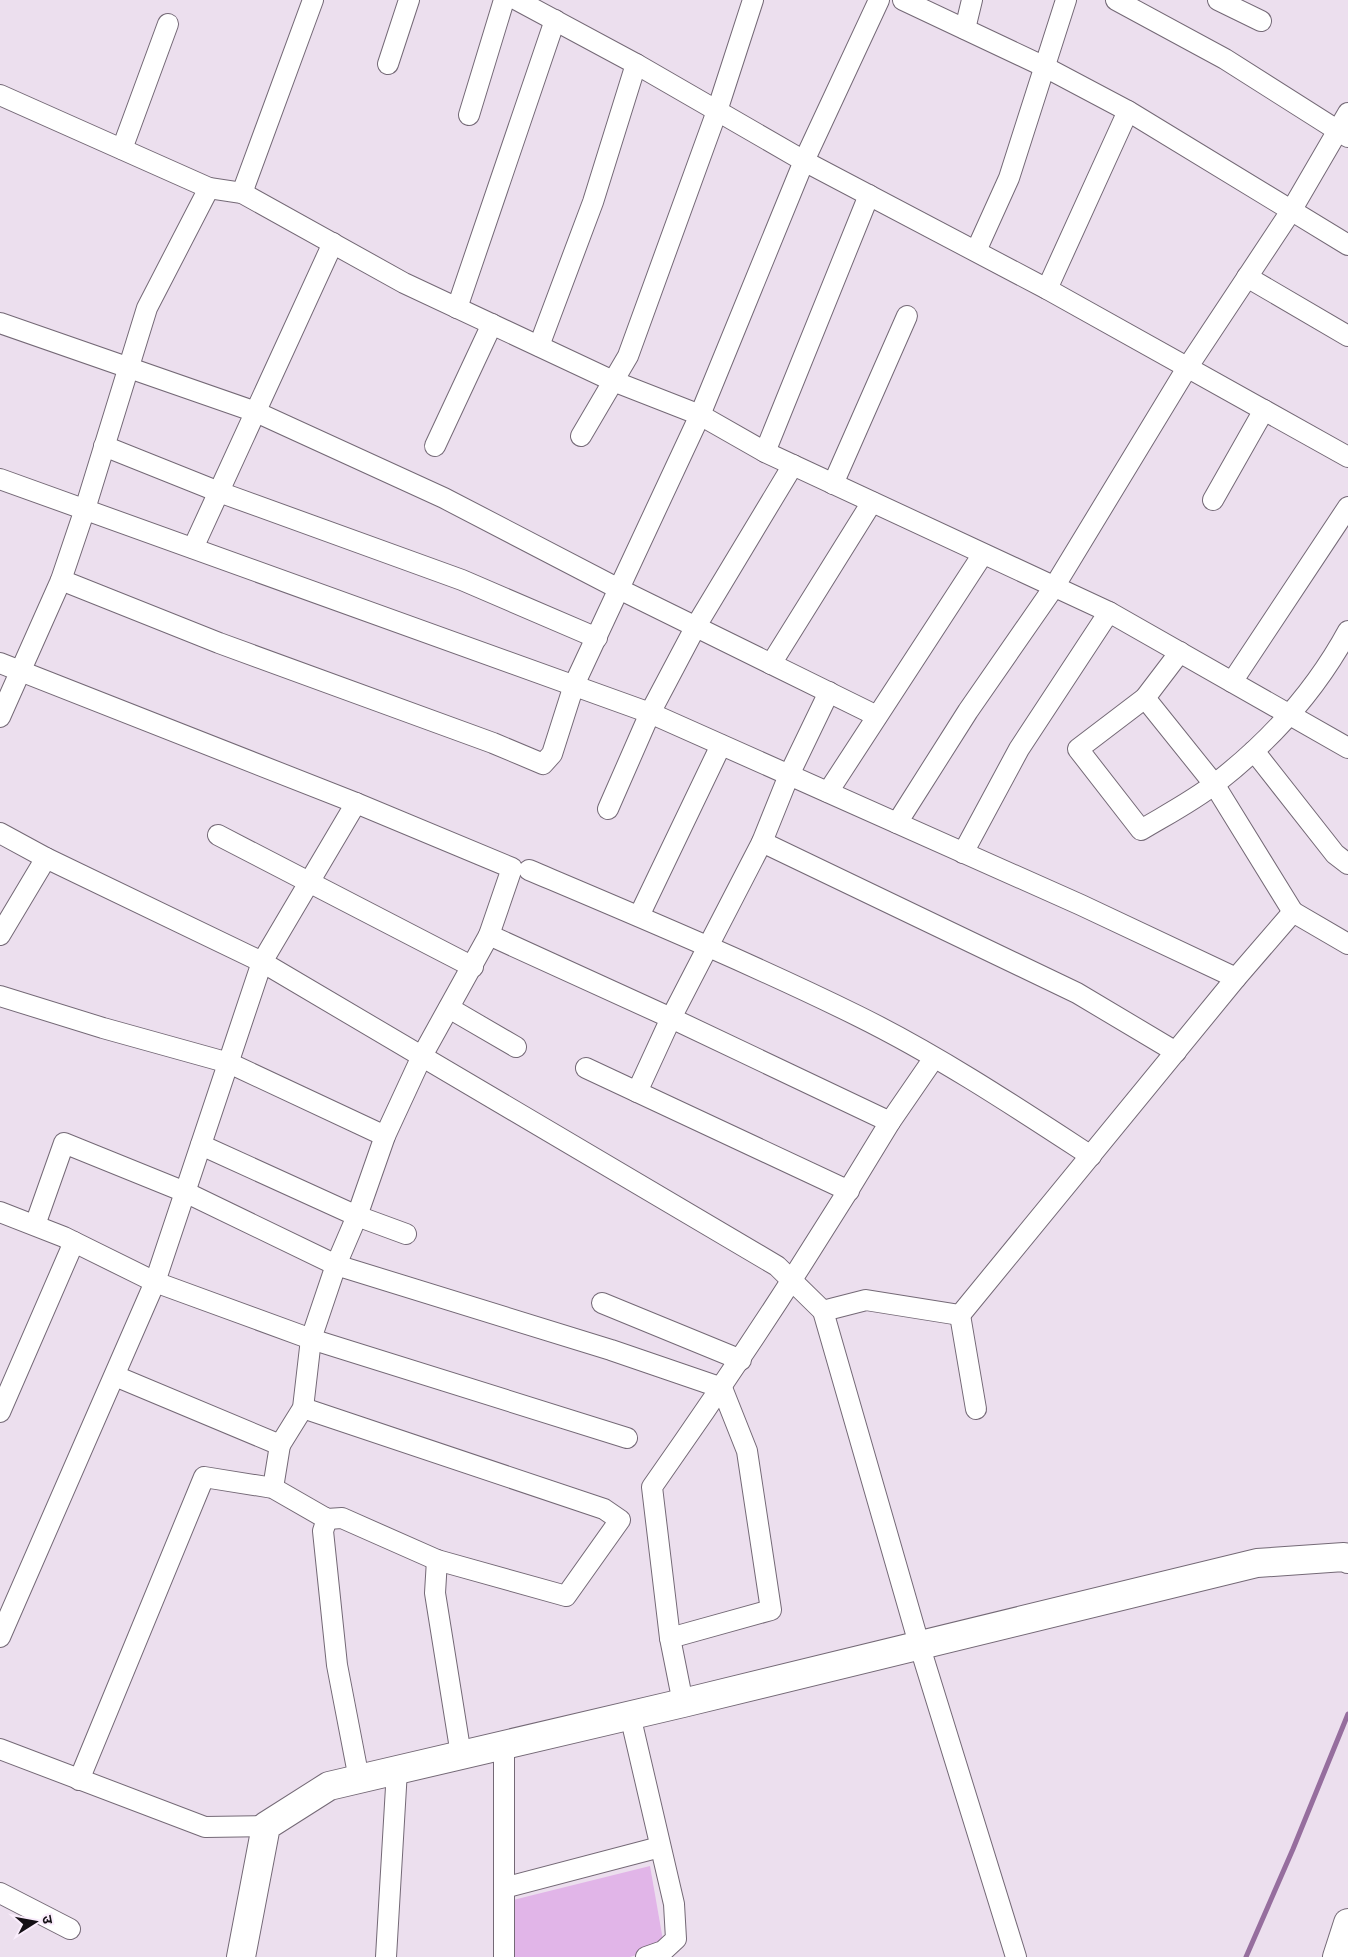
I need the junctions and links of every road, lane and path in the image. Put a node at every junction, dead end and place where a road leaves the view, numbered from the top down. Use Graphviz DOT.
graph roads {
  1 [pos="313,0"];
  2 [pos="409,0"];
  3 [pos="504,0"];
  4 [pos="518,0"];
  5 [pos="753,0"];
  6 [pos="879,0"];
  7 [pos="903,0"];
  8 [pos="972,0"];
  9 [pos="1066,0"];
  10 [pos="1116,0"];
  11 [pos="1218,0"];
  12 [pos="555,20"];
  13 [pos="1261,21"];
  14 [pos="168,24"];
  15 [pos="965,29"];
  16 [pos="388,64"];
  17 [pos="636,64"];
  18 [pos="1045,67"];
  19 [pos="0,95"];
  20 [pos="717,111"];
  21 [pos="1128,111"];
  22 [pos="1348,113"];
  23 [pos="469,115"];
  24 [pos="1343,134"];
  25 [pos="122,149"];
  26 [pos="804,161"];
  27 [pos="208,188"];
  28 [pos="242,193"];
  29 [pos="869,195"];
  30 [pos="1291,211"];
  31 [pos="333,243"];
  32 [pos="1348,245"];
  33 [pos="976,251"];
  34 [pos="1247,277"];
  35 [pos="1047,289"];
  36 [pos="456,308"];
  37 [pos="907,316"];
  38 [pos="0,323"];
  39 [pos="492,324"];
  40 [pos="1348,336"];
  41 [pos="540,346"];
  42 [pos="127,368"];
  43 [pos="1188,368"];
  44 [pos="613,381"];
  45 [pos="1264,410"];
  46 [pos="256,412"];
  47 [pos="700,415"];
  48 [pos="581,436"];
  49 [pos="104,446"];
  50 [pos="435,446"];
  51 [pos="765,452"];
  52 [pos="1348,456"];
  53 [pos="793,465"];
  54 [pos="0,479"];
  55 [pos="833,484"];
  56 [pos="219,492"];
  57 [pos="1213,500"];
  58 [pos="872,502"];
  59 [pos="1348,507"];
  60 [pos="85,509"];
  61 [pos="193,548"];
  62 [pos="983,554"];
  63 [pos="61,580"];
  64 [pos="1054,587"];
  65 [pos="619,589"];
  66 [pos="1109,612"];
  67 [pos="696,626"];
  68 [pos="1348,630"];
  69 [pos="597,638"];
  70 [pos="1180,652"];
  71 [pos="0,663"];
  72 [pos="772,664"];
  73 [pos="21,672"];
  74 [pos="1232,682"];
  75 [pos="574,685"];
  76 [pos="829,692"];
  77 [pos="1145,698"];
  78 [pos="650,713"];
  79 [pos="1290,715"];
  80 [pos="877,716"];
  81 [pos="0,717"];
  82 [pos="721,745"];
  83 [pos="1348,748"];
  84 [pos="1254,751"];
  85 [pos="789,775"];
  86 [pos="1214,784"];
  87 [pos="828,792"];
  88 [pos="356,803"];
  89 [pos="608,810"];
  90 [pos="896,823"];
  91 [pos="0,833"];
  92 [pos="218,835"];
  93 [pos="762,842"];
  94 [pos="963,853"];
  95 [pos="46,858"];
  96 [pos="1348,864"];
  97 [pos="529,870"];
  98 [pos="310,882"];
  99 [pos="1293,912"];
  100 [pos="639,916"];
  101 [pos="0,935"];
  102 [pos="489,935"];
  103 [pos="1348,944"];
  104 [pos="708,945"];
  105 [pos="262,962"];
  106 [pos="473,967"];
  107 [pos="1236,978"];
  108 [pos="0,996"];
  109 [pos="448,1008"];
  110 [pos="671,1018"];
  111 [pos="516,1046"];
  112 [pos="1176,1052"];
  113 [pos="422,1056"];
  114 [pos="934,1058"];
  115 [pos="229,1063"];
  116 [pos="586,1068"];
  117 [pos="637,1092"];
  118 [pos="890,1122"];
  119 [pos="384,1136"];
  120 [pos="201,1145"];
  121 [pos="1092,1156"];
  122 [pos="849,1191"];
  123 [pos="185,1192"];
  124 [pos="0,1212"];
  125 [pos="357,1216"];
  126 [pos="34,1225"];
  127 [pos="406,1234"];
  128 [pos="74,1242"];
  129 [pos="336,1265"];
  130 [pos="792,1280"];
  131 [pos="155,1282"];
  132 [pos="602,1303"];
  133 [pos="823,1311"];
  134 [pos="960,1315"];
  135 [pos="311,1339"];
  136 [pos="741,1360"];
  137 [pos="120,1378"];
  138 [pos="722,1388"];
  139 [pos="303,1408"];
  140 [pos="976,1409"];
  141 [pos="0,1412"];
  142 [pos="627,1438"];
  143 [pos="280,1445"];
  144 [pos="273,1488"];
  145 [pos="327,1519"];
  146 [pos="1348,1559"];
  147 [pos="437,1560"];
  148 [pos="0,1637"];
  149 [pos="670,1638"];
  150 [pos="919,1644"];
  151 [pos="684,1703"];
  152 [pos="630,1715"];
  153 [pos="504,1745"];
  154 [pos="0,1749"];
  155 [pos="461,1755"];
  156 [pos="397,1770"];
  157 [pos="359,1779"];
  158 [pos="79,1780"];
  159 [pos="266,1826"];
  160 [pos="660,1847"];
  161 [pos="504,1888"];
  162 [pos="0,1893"];
  163 [pos="1348,1923"];
  164 [pos="70,1929"];
  165 [pos="241,1957"];
  166 [pos="386,1957"];
  167 [pos="504,1957"];
  168 [pos="646,1957"];
  169 [pos="1016,1957"];
  170 [pos="1336,1957"];
  1 -- 28 [label="street"];
  2 -- 16 [label="street"];
  3 -- 23 [label="street"];
  4 -- 12 [label="street"];
  5 -- 20 [label="street"];
  6 -- 26 [label="street"];
  7 -- 15 [label="street"];
  8 -- 15 [label="street"];
  9 -- 18 [label="street"];
  10 -- 24 [label="street"];
  11 -- 13 [label="street"];
  12 -- 17 [label="street"];
  12 -- 36 [label="street"];
  14 -- 25 [label="street"];
  15 -- 18 [label="street"];
  17 -- 20 [label="street"];
  17 -- 41 [label="street"];
  18 -- 21 [label="street"];
  18 -- 33 [label="street"];
  19 -- 25 [label="street"];
  20 -- 26 [label="street"];
  20 -- 44 [label="street"];
  21 -- 30 [label="street"];
  21 -- 35 [label="street"];
  22 -- 24 [label="street"];
  24 -- 30 [label="street"];
  25 -- 27 [label="street"];
  26 -- 29 [label="street"];
  26 -- 47 [label="street"];
  27 -- 28 [label="street"];
  27 -- 42 [label="street"];
  28 -- 31 [label="street"];
  29 -- 33 [label="street"];
  29 -- 51 [label="street"];
  30 -- 32 [label="street"];
  30 -- 34 [label="street"];
  31 -- 36 [label="street"];
  31 -- 46 [label="street"];
  33 -- 35 [label="street"];
  34 -- 40 [label="street"];
  34 -- 43 [label="street"];
  35 -- 43 [label="street"];
  36 -- 39 [label="street"];
  37 -- 55 [label="street"];
  38 -- 42 [label="street"];
  39 -- 41 [label="street"];
  39 -- 50 [label="street"];
  41 -- 44 [label="street"];
  42 -- 46 [label="street"];
  42 -- 49 [label="street"];
  43 -- 45 [label="street"];
  43 -- 64 [label="street"];
  44 -- 47 [label="street"];
  44 -- 48 [label="street"];
  45 -- 52 [label="street"];
  45 -- 57 [label="street"];
  46 -- 56 [label="street"];
  46 -- 65 [label="street"];
  47 -- 51 [label="street"];
  47 -- 65 [label="street"];
  49 -- 56 [label="street"];
  49 -- 60 [label="street"];
  51 -- 53 [label="street"];
  53 -- 55 [label="street"];
  53 -- 67 [label="street"];
  54 -- 60 [label="street"];
  55 -- 58 [label="street"];
  56 -- 61 [label="street"];
  56 -- 69 [label="street"];
  58 -- 62 [label="street"];
  58 -- 72 [label="street"];
  59 -- 74 [label="street"];
  60 -- 61 [label="street"];
  60 -- 63 [label="street"];
  61 -- 75 [label="street"];
  62 -- 64 [label="street"];
  62 -- 80 [label="street"];
  63 -- 73 [label="street"];
  63 -- 75 [label="street"];
  64 -- 66 [label="street"];
  64 -- 90 [label="street"];
  65 -- 67 [label="street"];
  65 -- 69 [label="street"];
  66 -- 70 [label="street"];
  66 -- 94 [label="street"];
  67 -- 72 [label="street"];
  67 -- 78 [label="street"];
  68 -- 79 [label="street"];
  69 -- 75 [label="street"];
  70 -- 74 [label="street"];
  70 -- 77 [label="street"];
  71 -- 73 [label="street"];
  72 -- 76 [label="street"];
  73 -- 81 [label="street"];
  73 -- 88 [label="street"];
  74 -- 79 [label="street"];
  75 -- 78 [label="street"];
  76 -- 80 [label="street"];
  76 -- 85 [label="street"];
  77 -- 86 [label="street"];
  77 -- 86 [label="street"];
  78 -- 82 [label="street"];
  78 -- 89 [label="street"];
  79 -- 83 [label="street"];
  79 -- 84 [label="street"];
  80 -- 87 [label="street"];
  82 -- 85 [label="street"];
  82 -- 100 [label="street"];
  84 -- 86 [label="street"];
  84 -- 96 [label="street"];
  85 -- 87 [label="street"];
  85 -- 93 [label="street"];
  86 -- 99 [label="street"];
  87 -- 90 [label="street"];
  88 -- 98 [label="street"];
  88 -- 102 [label="street"];
  90 -- 94 [label="street"];
  91 -- 95 [label="street"];
  92 -- 98 [label="street"];
  93 -- 104 [label="street"];
  93 -- 112 [label="street"];
  94 -- 107 [label="street"];
  95 -- 101 [label="street"];
  95 -- 105 [label="street"];
  97 -- 100 [label="street"];
  98 -- 105 [label="street"];
  98 -- 106 [label="street"];
  99 -- 103 [label="street"];
  99 -- 107 [label="street"];
  100 -- 104 [label="street"];
  102 -- 106 [label="street"];
  102 -- 110 [label="street"];
  104 -- 110 [label="street"];
  104 -- 114 [label="street"];
  105 -- 113 [label="street"];
  105 -- 115 [label="street"];
  106 -- 109 [label="street"];
  107 -- 112 [label="street"];
  108 -- 115 [label="street"];
  109 -- 111 [label="street"];
  109 -- 113 [label="street"];
  110 -- 117 [label="street"];
  110 -- 118 [label="street"];
  112 -- 121 [label="street"];
  113 -- 119 [label="street"];
  113 -- 130 [label="street"];
  114 -- 118 [label="street"];
  114 -- 121 [label="street"];
  115 -- 119 [label="street"];
  115 -- 120 [label="street"];
  116 -- 117 [label="street"];
  117 -- 122 [label="street"];
  118 -- 122 [label="street"];
  119 -- 125 [label="street"];
  120 -- 123 [label="street"];
  120 -- 125 [label="street"];
  121 -- 134 [label="street"];
  122 -- 130 [label="street"];
  123 -- 126 [label="street"];
  123 -- 129 [label="street"];
  123 -- 131 [label="street"];
  124 -- 126 [label="street"];
  125 -- 127 [label="street"];
  125 -- 129 [label="street"];
  126 -- 128 [label="street"];
  128 -- 131 [label="street"];
  128 -- 141 [label="street"];
  129 -- 135 [label="street"];
  129 -- 138 [label="street"];
  130 -- 133 [label="street"];
  130 -- 136 [label="street"];
  131 -- 135 [label="street"];
  131 -- 148 [label="street"];
  132 -- 136 [label="street"];
  133 -- 134 [label="street"];
  133 -- 150 [label="street"];
  134 -- 140 [label="street"];
  135 -- 139 [label="street"];
  135 -- 142 [label="street"];
  136 -- 138 [label="street"];
  137 -- 143 [label="street"];
  138 -- 149 [label="street"];
  138 -- 149 [label="street"];
  139 -- 143 [label="street"];
  139 -- 147 [label="street"];
  143 -- 144 [label="street"];
  144 -- 145 [label="street"];
  144 -- 158 [label="street"];
  145 -- 147 [label="street"];
  145 -- 157 [label="street"];
  146 -- 150 [label="street"];
  147 -- 155 [label="street"];
  149 -- 151 [label="street"];
  150 -- 151 [label="street"];
  150 -- 169 [label="street"];
  151 -- 152 [label="street"];
  152 -- 153 [label="street"];
  152 -- 160 [label="street"];
  153 -- 155 [label="street"];
  153 -- 161 [label="street"];
  154 -- 158 [label="street"];
  155 -- 156 [label="street"];
  156 -- 157 [label="street"];
  156 -- 166 [label="street"];
  157 -- 159 [label="street"];
  158 -- 159 [label="street"];
  159 -- 165 [label="street"];
  160 -- 161 [label="street"];
  160 -- 168 [label="street"];
  161 -- 167 [label="street"];
  162 -- 164 [label="street"];
  163 -- 170 [label="street"];
}
